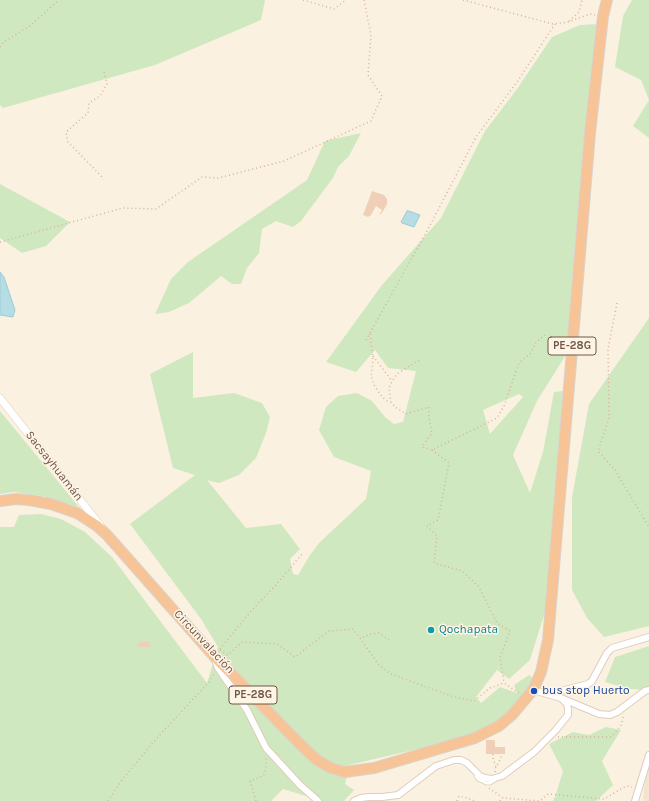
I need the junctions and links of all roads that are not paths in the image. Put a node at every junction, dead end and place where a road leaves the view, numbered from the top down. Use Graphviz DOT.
graph roads {
  1 [pos="607,0"];
  2 [pos="0,398"];
  3 [pos="0,501"];
  4 [pos="107,535"];
  5 [pos="649,637"];
  6 [pos="217,652"];
  7 [pos="533,690"];
  8 [pos="649,690"];
  9 [pos="547,695"];
  10 [pos="561,698"];
  11 [pos="649,755"];
  12 [pos="318,801"];
  13 [pos="354,801"];
  14 [pos="635,801"];
  1 -- 7 [label="highway, PE-28G"];
  2 -- 4 [label="street, Sacsayhuamán"];
  3 -- 4 [label="highway, Circunvalación / PE-28G"];
  4 -- 6 [label="highway, Circunvalación / PE-28G"];
  5 -- 9 [label="street"];
  6 -- 7 [label="highway, Circunvalación / PE-28G"];
  6 -- 12 [label="street"];
  7 -- 9 [label="street"];
  8 -- 10 [label="street"];
  9 -- 10 [label="street"];
  10 -- 13 [label="street"];
  11 -- 14 [label="street"];
}
